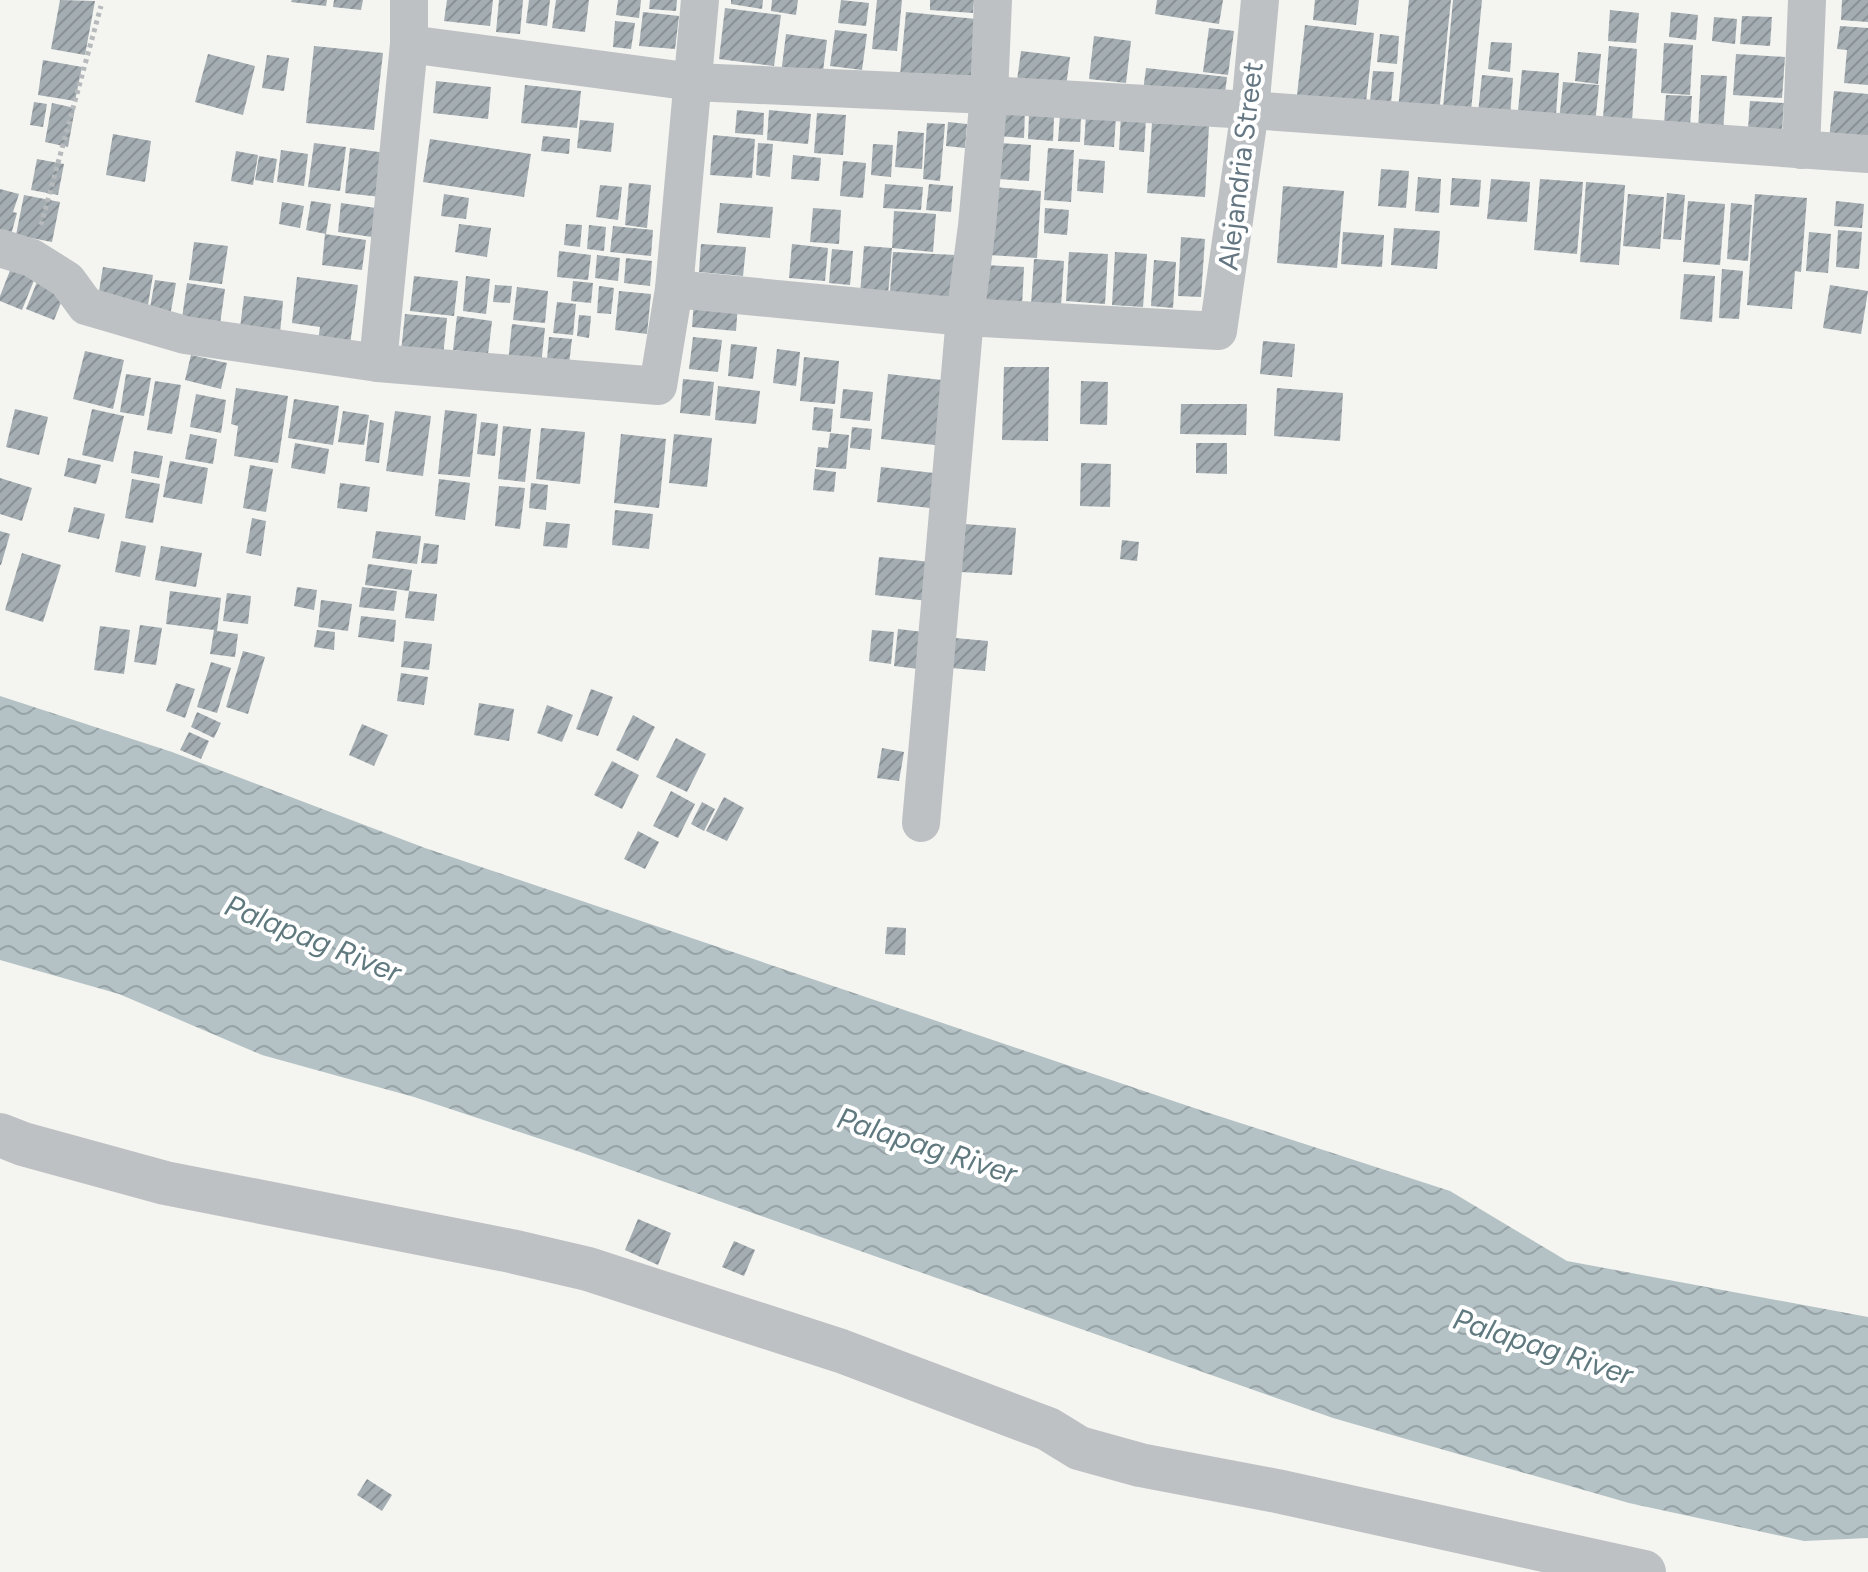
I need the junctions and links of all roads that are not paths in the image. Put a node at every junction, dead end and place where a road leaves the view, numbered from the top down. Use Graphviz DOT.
graph roads {
  1 [pos="409,0"];
  2 [pos="700,0"];
  3 [pos="993,0"];
  4 [pos="1260,0"];
  5 [pos="1807,0"];
  6 [pos="409,44"];
  7 [pos="693,82"];
  8 [pos="989,95"];
  9 [pos="1250,110"];
  10 [pos="1801,150"];
  11 [pos="1868,154"];
  12 [pos="16,253"];
  13 [pos="674,289"];
  14 [pos="965,317"];
  15 [pos="378,363"];
  16 [pos="921,823"];
  17 [pos="0,1135"];
  18 [pos="1644,1572"];
  1 -- 6 [label="street"];
  2 -- 7 [label="street"];
  3 -- 8 [label="street"];
  4 -- 9 [label="street, Alejandria Street"];
  5 -- 10 [label="street"];
  6 -- 7 [label="street"];
  6 -- 15 [label="street"];
  7 -- 8 [label="street"];
  7 -- 13 [label="street"];
  8 -- 9 [label="street"];
  8 -- 14 [label="street"];
  9 -- 10 [label="street"];
  9 -- 14 [label="street, Alejandria Street"];
  10 -- 11 [label="street"];
  12 -- 15 [label="street"];
  13 -- 14 [label="street"];
  13 -- 15 [label="street"];
  14 -- 16 [label="street"];
  17 -- 18 [label="street"];
}
